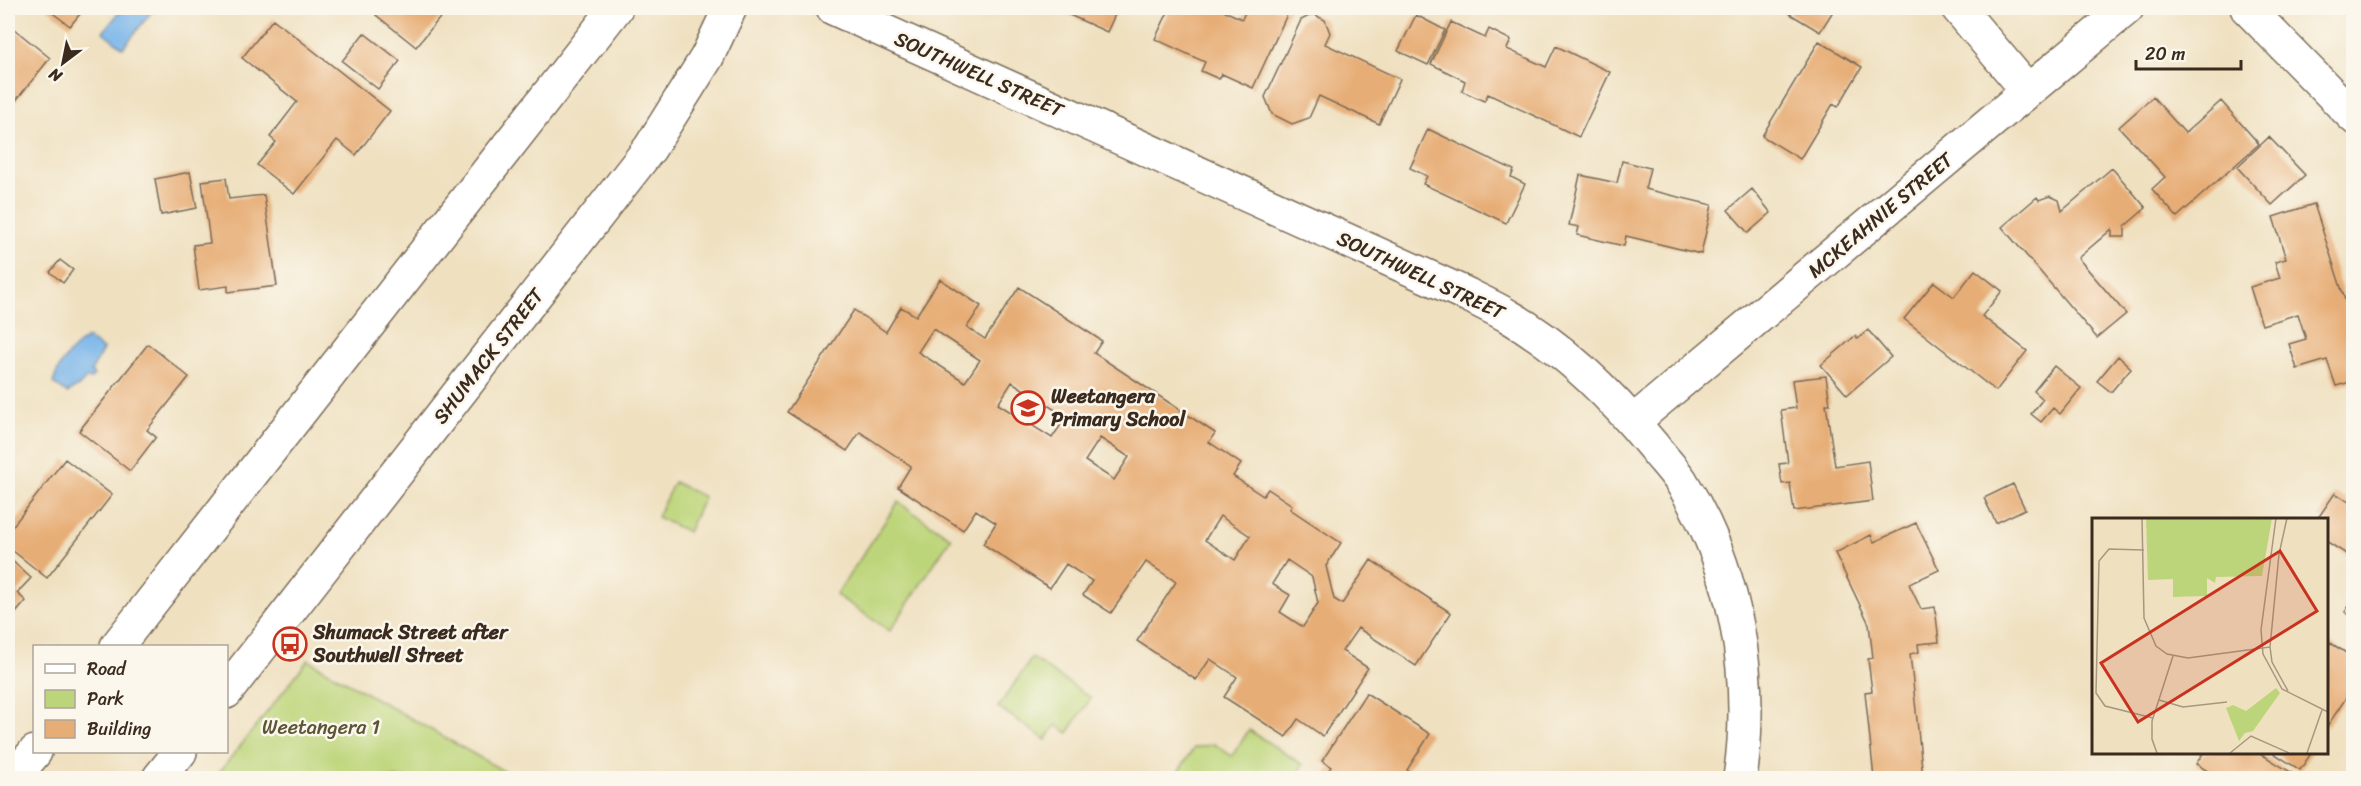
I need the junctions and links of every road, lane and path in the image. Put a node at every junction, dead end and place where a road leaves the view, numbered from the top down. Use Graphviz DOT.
graph roads {
  1 [pos="615,8"];
  2 [pos="730,8"];
  3 [pos="833,8"];
  4 [pos="1958,8"];
  5 [pos="2127,8"];
  6 [pos="2247,8"];
  7 [pos="2028,91"];
  8 [pos="2354,117"];
  9 [pos="1633,422"];
  10 [pos="118,645"];
  11 [pos="228,689"];
  12 [pos="34,753"];
  13 [pos="179,753"];
  14 [pos="13,778"];
  15 [pos="159,778"];
  16 [pos="1740,778"];
  1 -- 10 [label="street"];
  2 -- 11 [label="street, SHUMACK STREET"];
  3 -- 9 [label="street, SOUTHWELL STREET"];
  4 -- 7 [label="street"];
  5 -- 7 [label="street, MCKEAHNIE STREET"];
  6 -- 8 [label="street"];
  7 -- 9 [label="street, MCKEAHNIE STREET"];
  9 -- 16 [label="street, SOUTHWELL STREET"];
  12 -- 14 [label="street"];
  13 -- 15 [label="street"];
}
